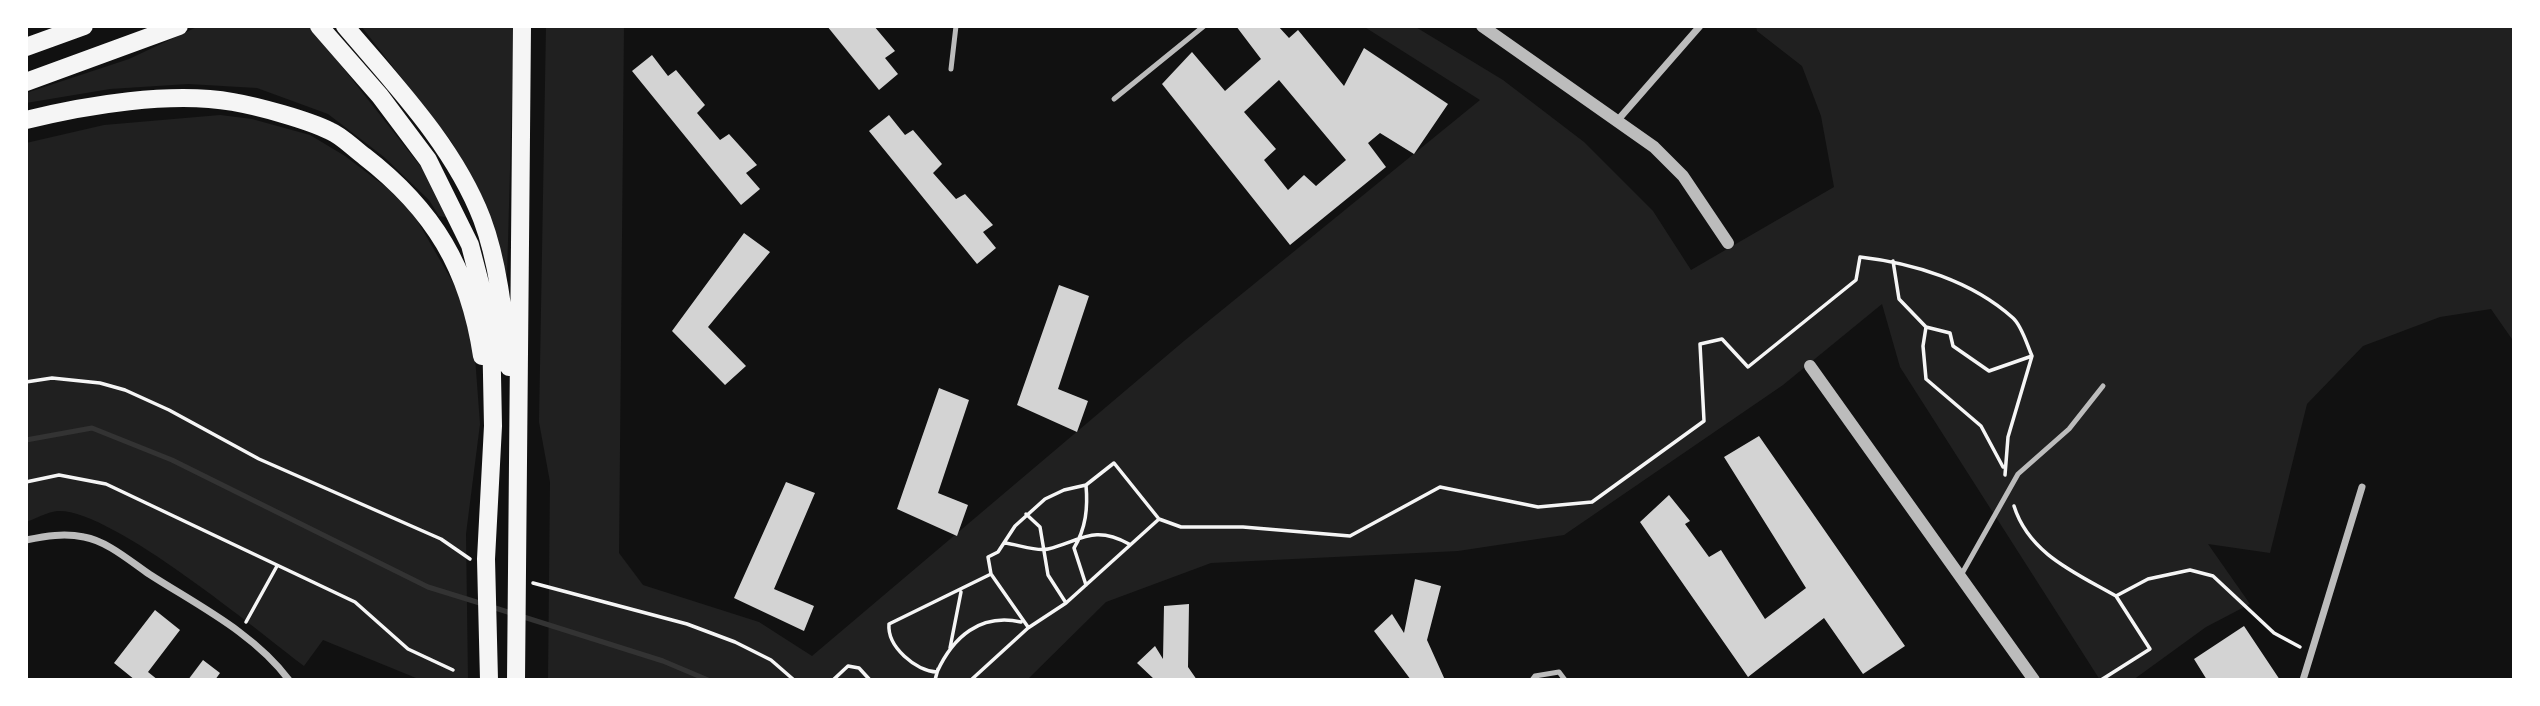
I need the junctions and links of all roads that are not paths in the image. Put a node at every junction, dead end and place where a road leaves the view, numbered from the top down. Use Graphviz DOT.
graph roads {
  1 [pos="84,26"];
  2 [pos="179,26"];
  3 [pos="319,26"];
  4 [pos="345,26"];
  5 [pos="522,26"];
  6 [pos="957,26"];
  7 [pos="1204,26"];
  8 [pos="1482,26"];
  9 [pos="1700,26"];
  10 [pos="26,47"];
  11 [pos="951,69"];
  12 [pos="26,82"];
  13 [pos="1114,99"];
  14 [pos="26,120"];
  15 [pos="1616,121"];
  16 [pos="1728,243"];
  17 [pos="1810,366"];
  18 [pos="2103,386"];
  19 [pos="493,426"];
  20 [pos="516,430"];
  21 [pos="2362,486"];
  22 [pos="26,540"];
  23 [pos="1960,577"];
  24 [pos="489,677"];
  25 [pos="289,680"];
  26 [pos="516,680"];
  27 [pos="1532,680"];
  28 [pos="1565,680"];
  29 [pos="2034,680"];
  30 [pos="2303,680"];
  1 -- 10 [label="highway"];
  2 -- 12 [label="highway"];
  3 -- 19 [label="highway"];
  4 -- 20 [label="highway"];
  5 -- 20 [label="highway"];
  6 -- 11 [label="lane"];
  7 -- 13 [label="lane"];
  8 -- 15 [label="street"];
  9 -- 15 [label="street"];
  14 -- 19 [label="highway"];
  15 -- 16 [label="street"];
  17 -- 23 [label="street"];
  18 -- 23 [label="lane"];
  19 -- 24 [label="highway"];
  20 -- 26 [label="highway"];
  21 -- 30 [label="street"];
  22 -- 25 [label="street"];
  23 -- 29 [label="street"];
  27 -- 28 [label="lane"];
}
